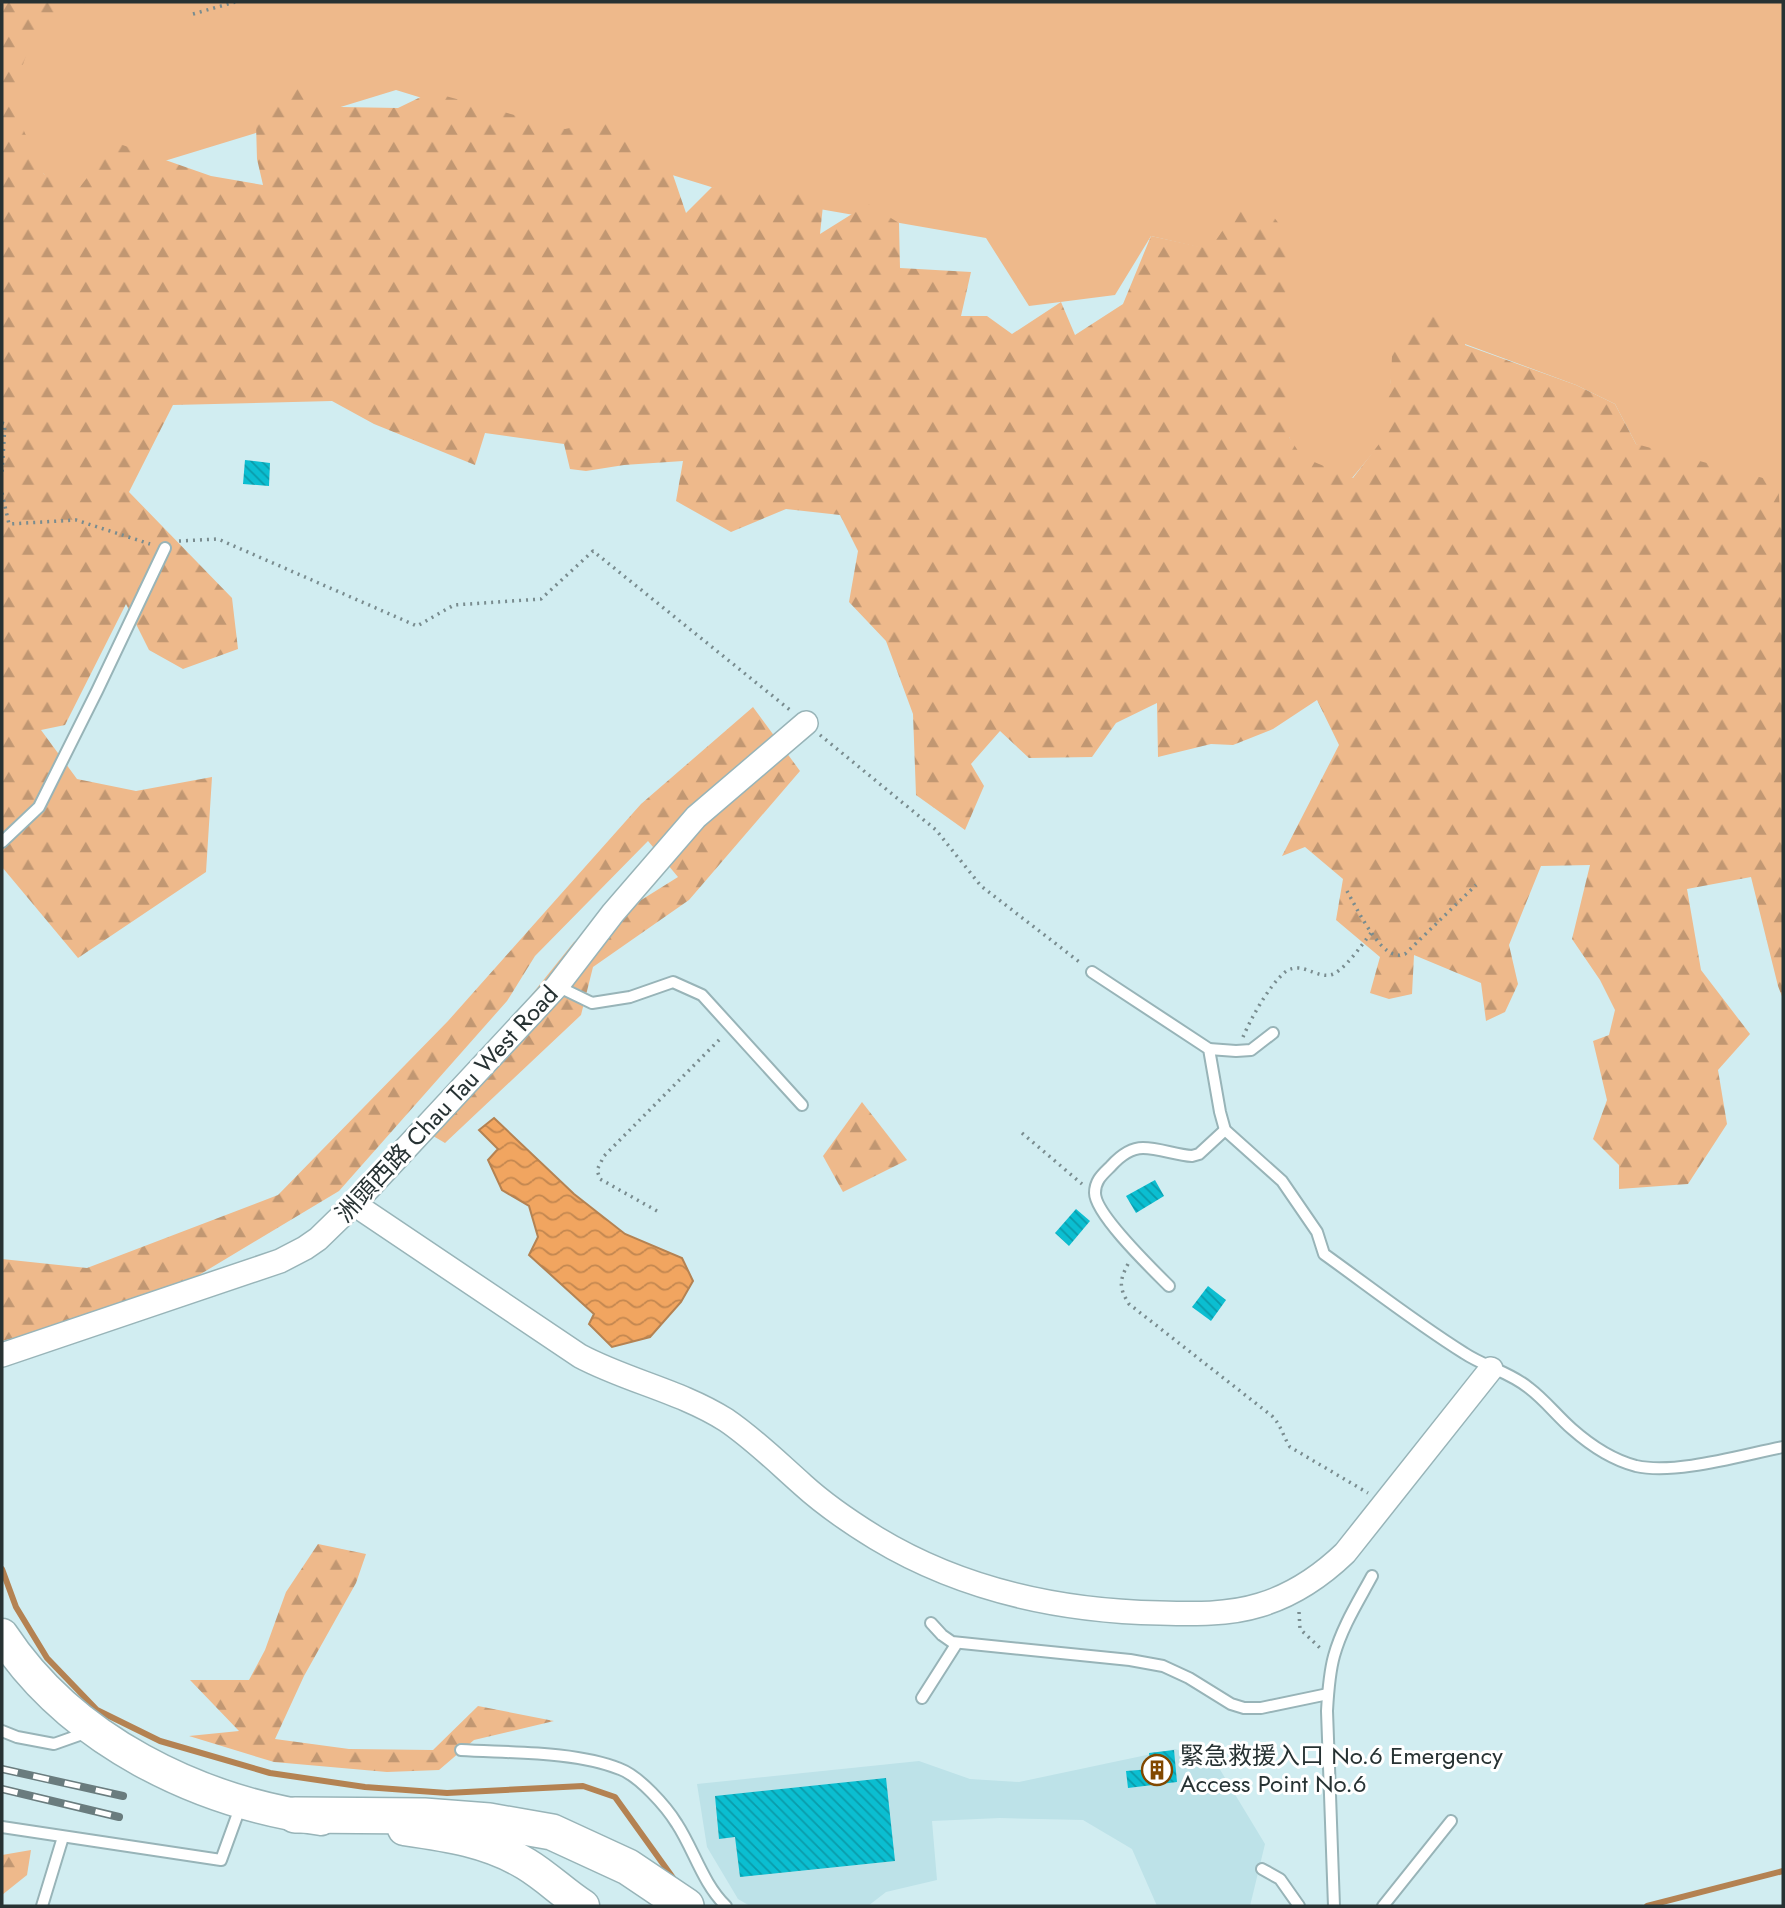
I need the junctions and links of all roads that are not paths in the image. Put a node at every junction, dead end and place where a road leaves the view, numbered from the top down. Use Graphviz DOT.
graph roads {
  1 [pos="164,548"];
  2 [pos="806,723"];
  3 [pos="2,842"];
  4 [pos="1092,972"];
  5 [pos="557,986"];
  6 [pos="1273,1033"];
  7 [pos="1209,1049"];
  8 [pos="802,1105"];
  9 [pos="1225,1130"];
  10 [pos="354,1204"];
  11 [pos="1168,1286"];
  12 [pos="2,1355"];
  13 [pos="1491,1368"];
  14 [pos="1783,1447"];
  15 [pos="1372,1576"];
  16 [pos="931,1623"];
  17 [pos="2,1635"];
  18 [pos="957,1643"];
  19 [pos="1328,1693"];
  20 [pos="922,1698"];
  21 [pos="94,1730"];
  22 [pos="2,1731"];
  23 [pos="461,1750"];
  24 [pos="242,1803"];
  25 [pos="295,1815"];
  26 [pos="1451,1821"];
  27 [pos="2,1827"];
  28 [pos="63,1837"];
  29 [pos="1262,1869"];
  30 [pos="575,1902"];
  31 [pos="42,1906"];
  32 [pos="686,1906"];
  33 [pos="726,1906"];
  34 [pos="1299,1906"];
  35 [pos="1334,1906"];
  36 [pos="1383,1906"];
  1 -- 3 [label="lane"];
  2 -- 5 [label="street, 洲頭西路 Chau Tau West Road"];
  4 -- 7 [label="lane"];
  5 -- 8 [label="lane"];
  5 -- 10 [label="street, 洲頭西路 Chau Tau West Road"];
  6 -- 7 [label="lane"];
  7 -- 9 [label="lane"];
  9 -- 11 [label="lane"];
  9 -- 13 [label="lane"];
  10 -- 12 [label="street, 洲頭西路 Chau Tau West Road"];
  10 -- 13 [label="street"];
  13 -- 14 [label="lane"];
  15 -- 19 [label="lane"];
  16 -- 18 [label="lane"];
  17 -- 21 [label="street"];
  18 -- 19 [label="lane"];
  18 -- 20 [label="lane"];
  19 -- 35 [label="lane"];
  21 -- 22 [label="lane"];
  21 -- 24 [label="street"];
  23 -- 33 [label="lane"];
  24 -- 25 [label="street"];
  24 -- 28 [label="lane"];
  25 -- 30 [label="street"];
  25 -- 32 [label="main road"];
  26 -- 36 [label="lane"];
  27 -- 28 [label="lane"];
  28 -- 31 [label="lane"];
  29 -- 34 [label="lane"];
}
